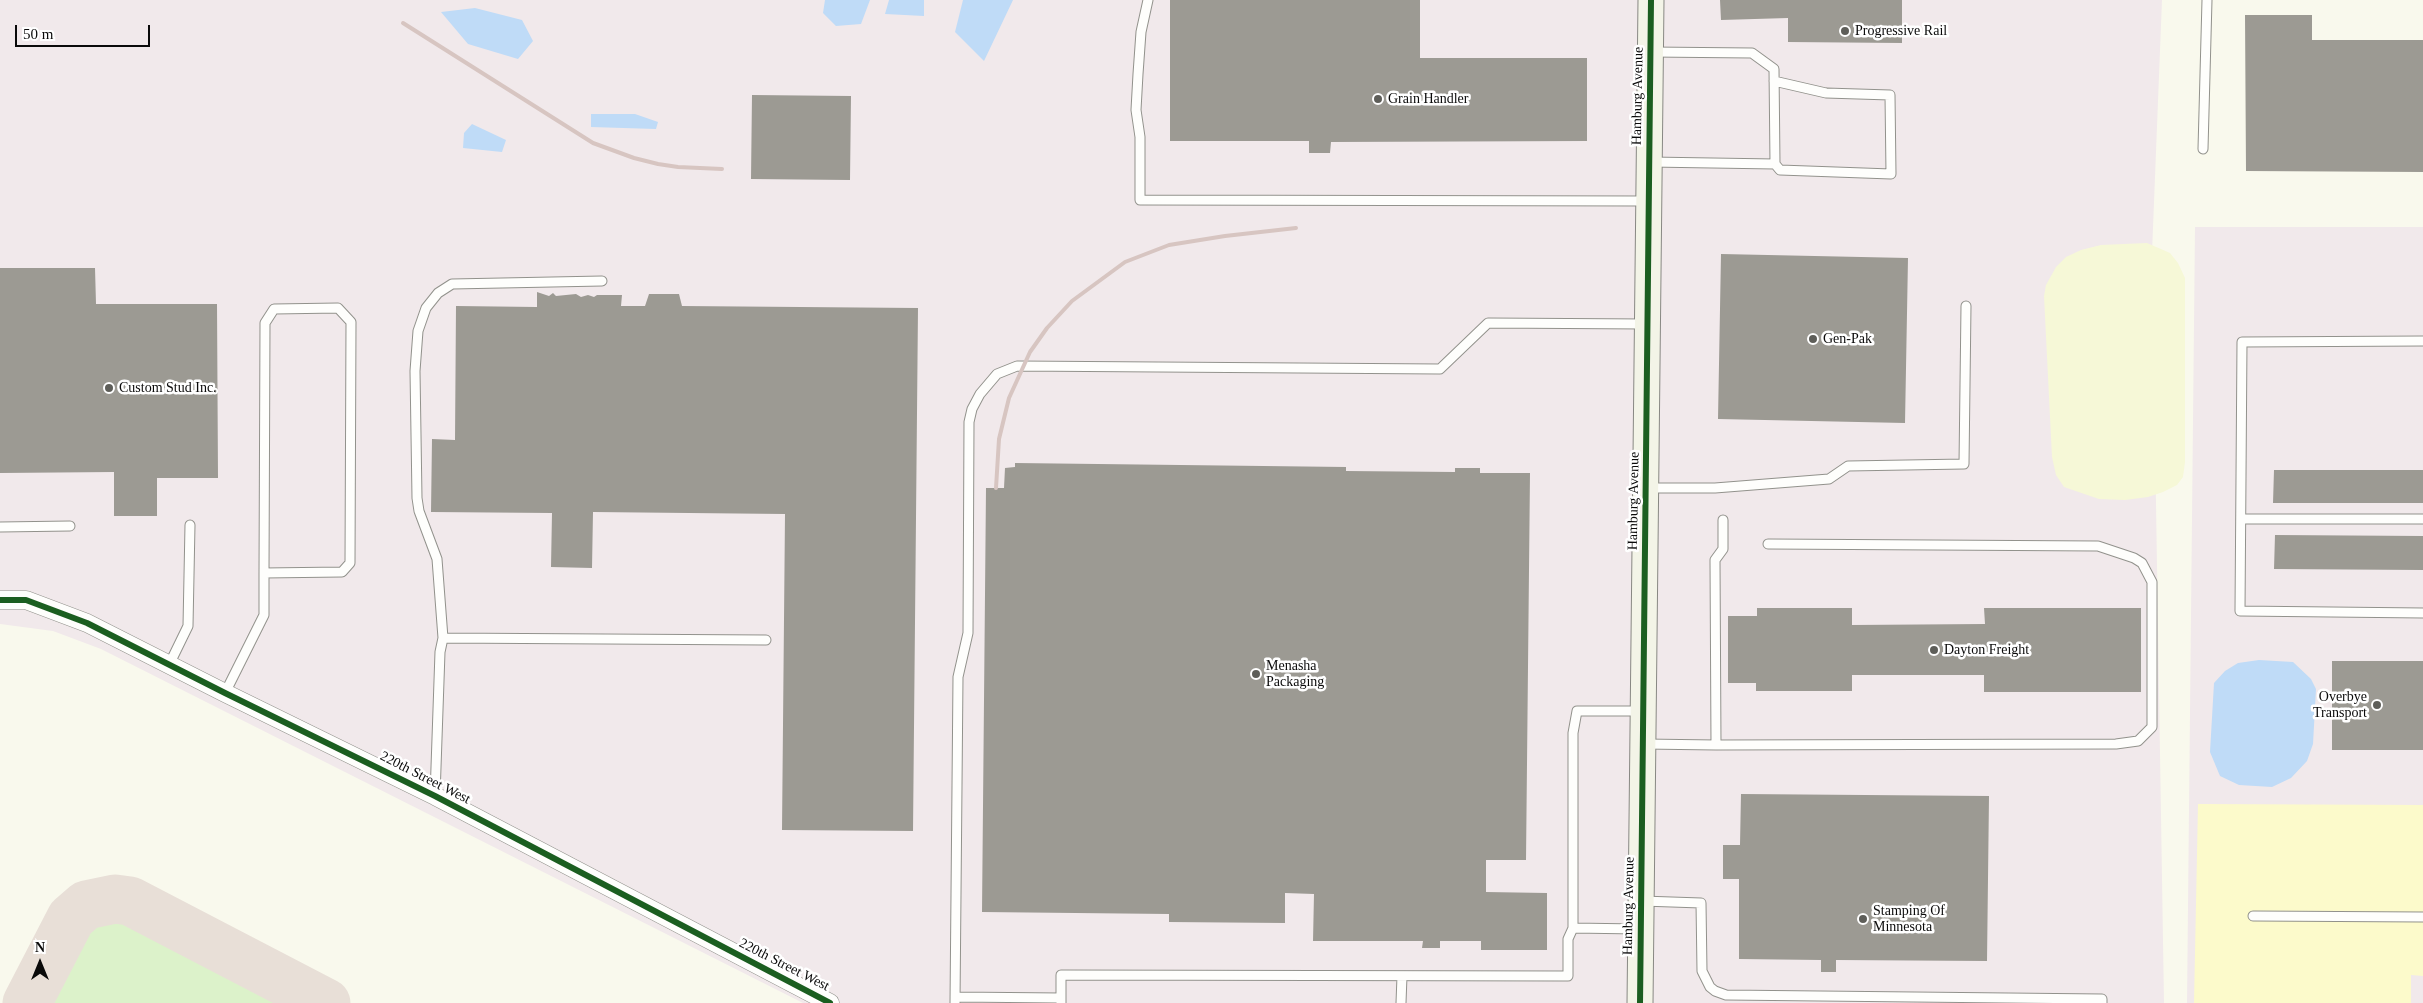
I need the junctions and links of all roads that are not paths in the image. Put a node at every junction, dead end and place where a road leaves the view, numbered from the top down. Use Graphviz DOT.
graph roads {
  1 [pos="1148,0"];
  2 [pos="1651,0"];
  3 [pos="2206,0"];
  4 [pos="1651,52"];
  5 [pos="1774,81"];
  6 [pos="2203,149"];
  7 [pos="1649,162"];
  8 [pos="1775,164"];
  9 [pos="1649,201"];
  10 [pos="602,280"];
  11 [pos="1966,306"];
  12 [pos="1648,324"];
  13 [pos="2423,341"];
  14 [pos="1647,488"];
  15 [pos="2241,519"];
  16 [pos="2423,519"];
  17 [pos="1723,520"];
  18 [pos="190,525"];
  19 [pos="70,526"];
  20 [pos="0,527"];
  21 [pos="1768,544"];
  22 [pos="264,572"];
  23 [pos="0,600"];
  24 [pos="2423,613"];
  25 [pos="443,638"];
  26 [pos="766,640"];
  27 [pos="169,665"];
  28 [pos="224,693"];
  29 [pos="1644,711"];
  30 [pos="1644,744"];
  31 [pos="1716,745"];
  32 [pos="435,796"];
  33 [pos="1642,901"];
  34 [pos="2253,916"];
  35 [pos="2423,917"];
  36 [pos="1573,928"];
  37 [pos="1641,929"];
  38 [pos="1402,976"];
  39 [pos="955,1000"];
  40 [pos="1061,1000"];
  41 [pos="1813,1000"];
  42 [pos="830,1003"];
  43 [pos="1402,1003"];
  44 [pos="1640,1003"];
  45 [pos="2102,1003"];
  1 -- 9 [label="lane"];
  2 -- 4 [label="street, Hamburg Avenue"];
  3 -- 6 [label="lane"];
  4 -- 5 [label="lane"];
  4 -- 7 [label="street, Hamburg Avenue"];
  5 -- 8 [label="lane"];
  5 -- 8 [label="lane"];
  7 -- 8 [label="lane"];
  7 -- 9 [label="street, Hamburg Avenue"];
  9 -- 12 [label="street, Hamburg Avenue"];
  10 -- 25 [label="lane"];
  11 -- 14 [label="lane"];
  12 -- 14 [label="street, Hamburg Avenue"];
  12 -- 39 [label="lane"];
  13 -- 15 [label="lane"];
  14 -- 29 [label="street, Hamburg Avenue"];
  15 -- 16 [label="lane"];
  15 -- 24 [label="lane"];
  17 -- 31 [label="lane"];
  18 -- 27 [label="lane"];
  19 -- 20 [label="lane"];
  21 -- 31 [label="lane"];
  22 -- 22 [label="lane"];
  22 -- 28 [label="lane"];
  23 -- 27 [label="street, 220th Street West"];
  25 -- 26 [label="lane"];
  25 -- 32 [label="lane"];
  27 -- 28 [label="street, 220th Street West"];
  28 -- 32 [label="street, 220th Street West"];
  29 -- 30 [label="street, Hamburg Avenue"];
  29 -- 36 [label="lane"];
  30 -- 31 [label="lane"];
  30 -- 33 [label="street, Hamburg Avenue"];
  32 -- 42 [label="street, 220th Street West"];
  33 -- 37 [label="street, Hamburg Avenue"];
  33 -- 41 [label="lane"];
  34 -- 35 [label="lane"];
  36 -- 37 [label="lane"];
  36 -- 38 [label="lane"];
  37 -- 44 [label="street, Hamburg Avenue"];
  38 -- 40 [label="lane"];
  38 -- 43 [label="lane"];
  39 -- 40 [label="lane"];
  41 -- 45 [label="lane"];
}
